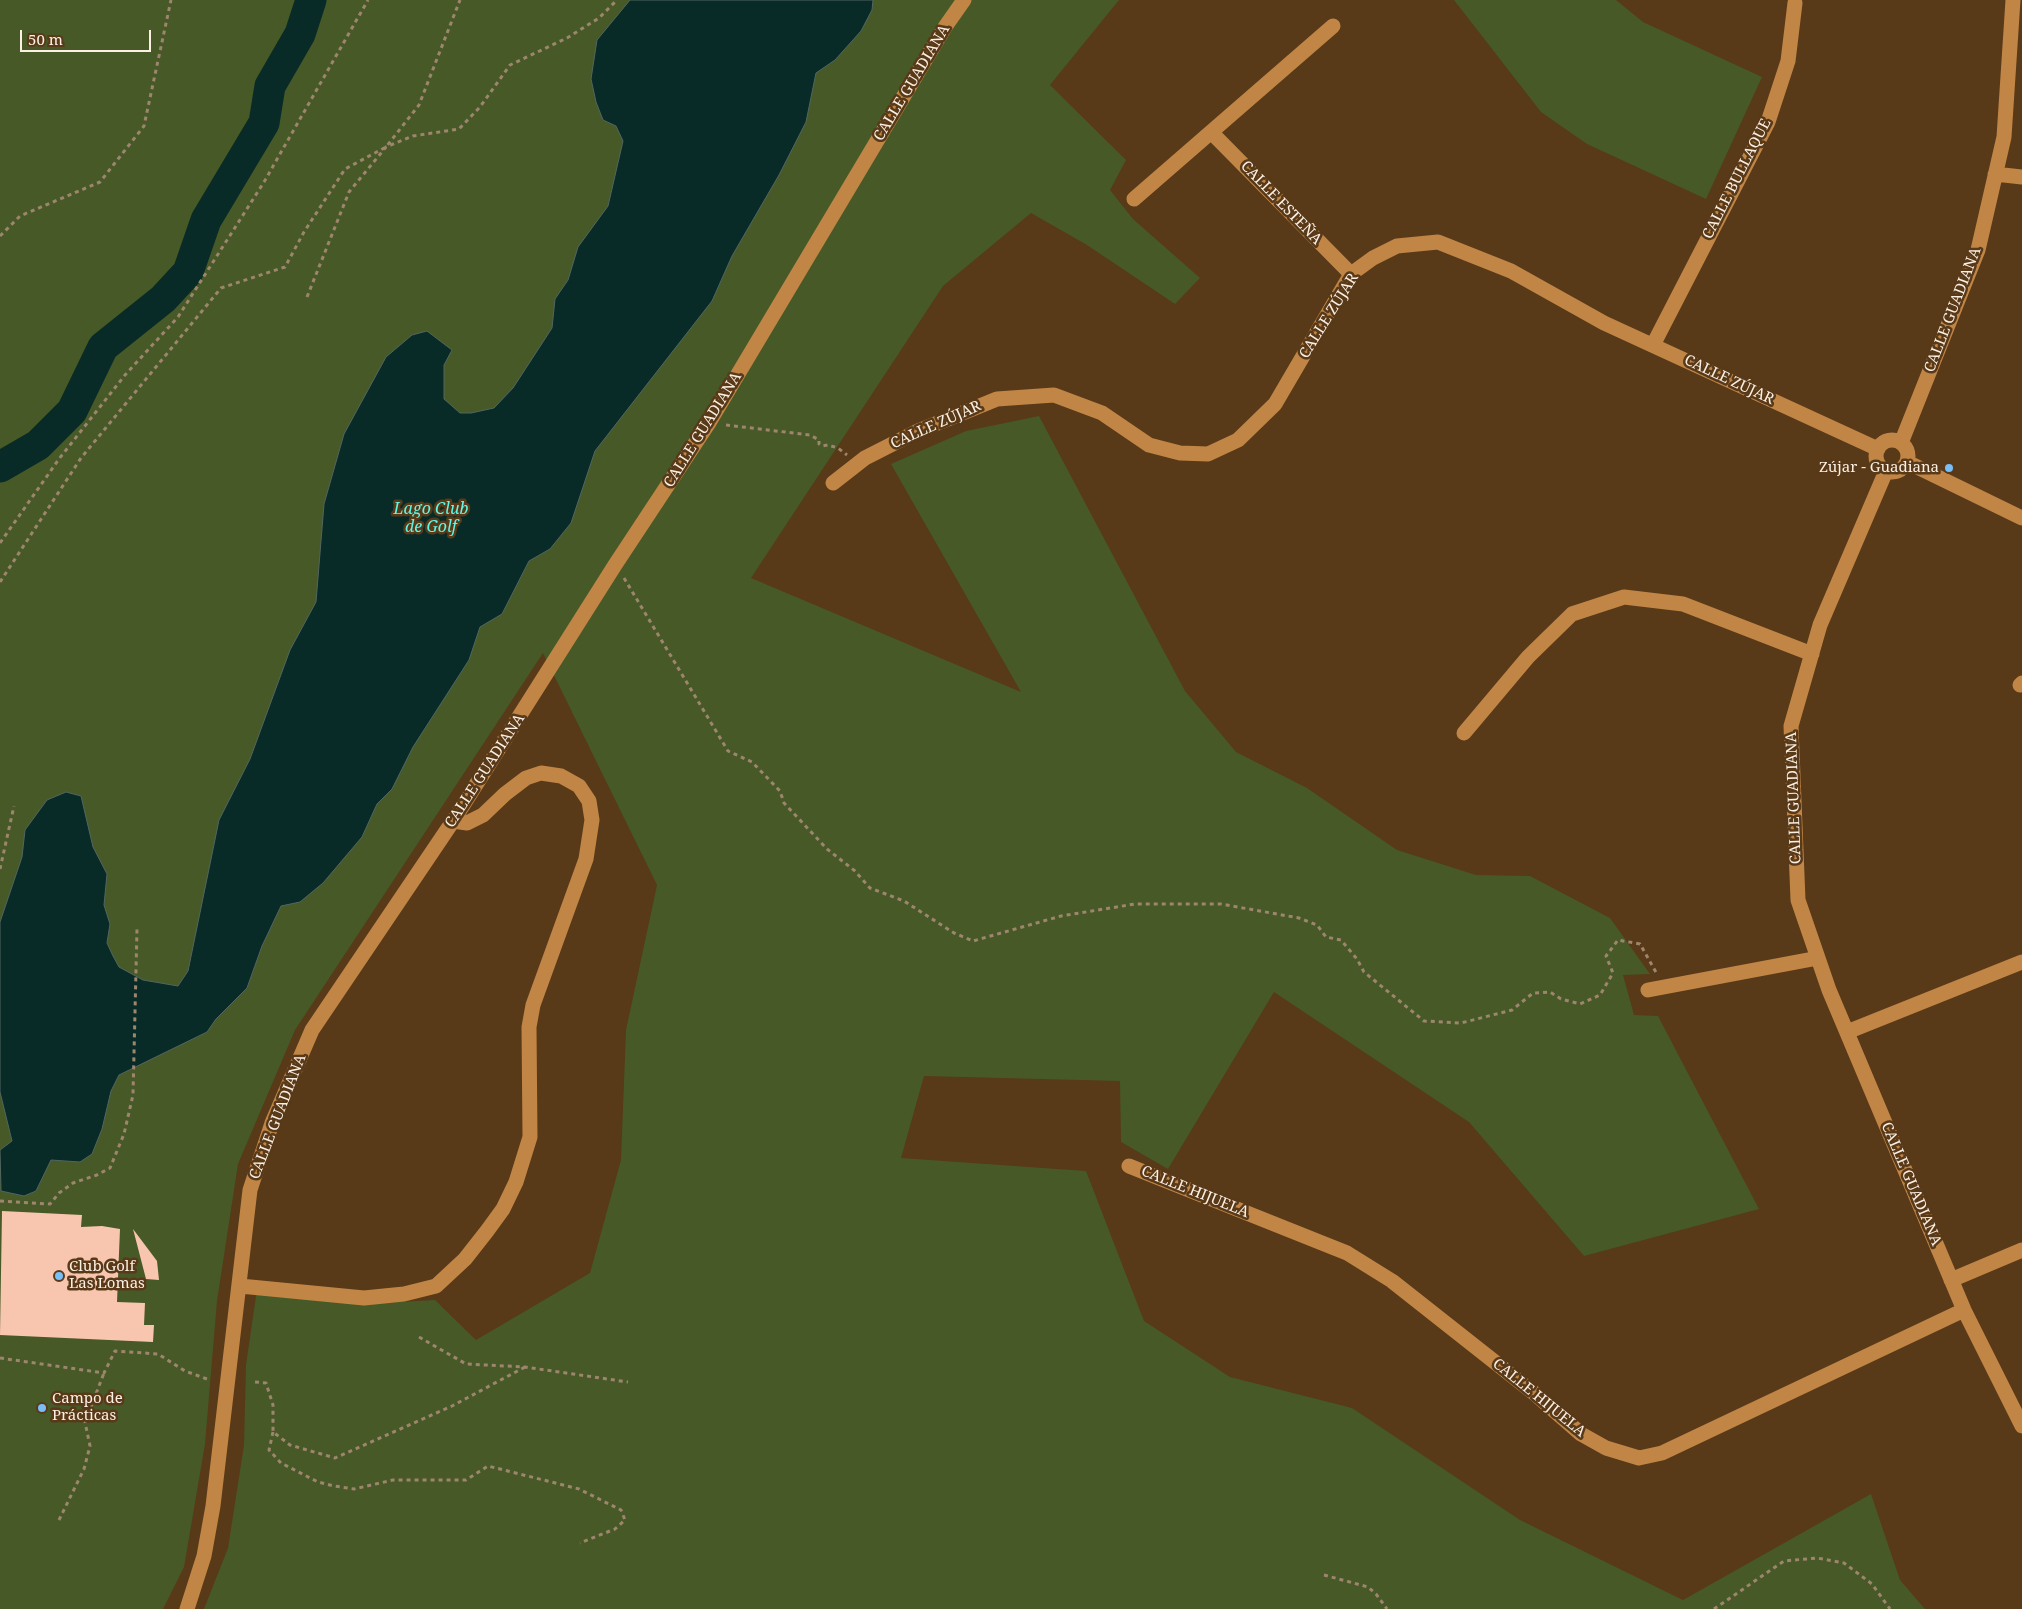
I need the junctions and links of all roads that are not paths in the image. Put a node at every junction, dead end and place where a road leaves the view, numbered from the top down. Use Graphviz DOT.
graph roads {
  1 [pos="964,0"];
  2 [pos="2013,0"];
  3 [pos="1795,3"];
  4 [pos="1333,26"];
  5 [pos="1211,132"];
  6 [pos="1995,174"];
  7 [pos="2022,177"];
  8 [pos="1134,198"];
  9 [pos="1351,274"];
  10 [pos="1653,345"];
  11 [pos="1901,443"];
  12 [pos="1878,449"];
  13 [pos="1907,462"];
  14 [pos="1886,472"];
  15 [pos="833,483"];
  16 [pos="2022,518"];
  17 [pos="1812,654"];
  18 [pos="1464,733"];
  19 [pos="453,821"];
  20 [pos="1818,958"];
  21 [pos="2022,962"];
  22 [pos="1648,990"];
  23 [pos="1847,1032"];
  24 [pos="1129,1166"];
  25 [pos="2022,1250"];
  26 [pos="1952,1280"];
  27 [pos="240,1286"];
  28 [pos="1964,1310"];
  29 [pos="2022,1426"];
  30 [pos="187,1609"];
  1 -- 19 [label="street, CALLE GUADIANA"];
  2 -- 6 [label="street, CALLE GUADIANA"];
  3 -- 10 [label="street, CALLE BULLAQUE"];
  4 -- 5 [label="street"];
  5 -- 8 [label="street"];
  5 -- 9 [label="street, CALLE ESTEÑA"];
  6 -- 7 [label="street"];
  6 -- 11 [label="street, CALLE GUADIANA"];
  9 -- 10 [label="street, CALLE ZÚJAR"];
  9 -- 15 [label="street, CALLE ZÚJAR"];
  10 -- 12 [label="street, CALLE ZÚJAR"];
  11 -- 12 [label="street"];
  11 -- 13 [label="street"];
  12 -- 14 [label="street"];
  13 -- 14 [label="street"];
  13 -- 16 [label="street"];
  14 -- 17 [label="street, CALLE GUADIANA"];
  17 -- 18 [label="street"];
  17 -- 20 [label="street, CALLE GUADIANA"];
  19 -- 27 [label="street, CALLE GUADIANA"];
  19 -- 27 [label="street"];
  20 -- 22 [label="street"];
  20 -- 23 [label="street, CALLE GUADIANA"];
  21 -- 23 [label="street"];
  23 -- 26 [label="street, CALLE GUADIANA"];
  24 -- 28 [label="street, CALLE HIJUELA"];
  25 -- 26 [label="street"];
  26 -- 28 [label="street, CALLE GUADIANA"];
  27 -- 30 [label="street, CALLE GUADIANA"];
  28 -- 29 [label="street, CALLE GUADIANA"];
}
